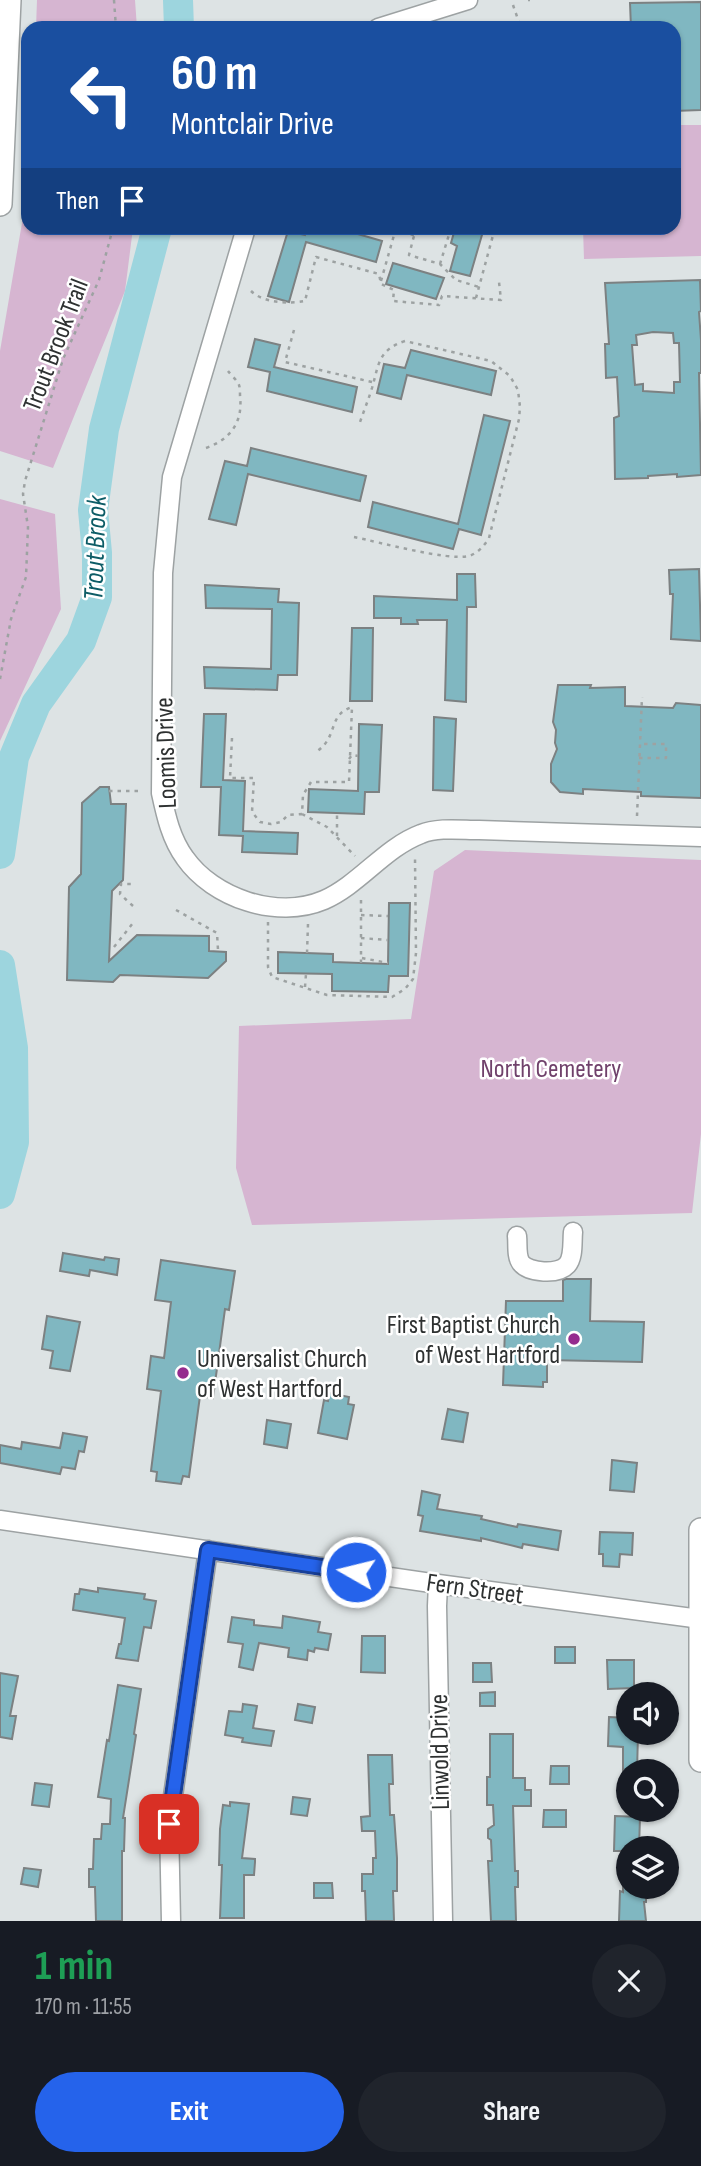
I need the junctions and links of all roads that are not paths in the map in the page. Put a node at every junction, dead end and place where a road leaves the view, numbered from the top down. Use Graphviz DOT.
graph roads {
  1 [pos="9,0"];
  2 [pos="468,0"];
  3 [pos="400,21"];
  4 [pos="0,204"];
  5 [pos="244,235"];
  6 [pos="701,837"];
  7 [pos="573,1232"];
  8 [pos="517,1236"];
  9 [pos="0,1520"];
  10 [pos="701,1530"];
  11 [pos="208,1550"];
  12 [pos="438,1584"];
  13 [pos="700,1619"];
  14 [pos="701,1760"];
  15 [pos="171,1921"];
  16 [pos="443,1921"];
  1 -- 4 [label="main road"];
  2 -- 3 [label="street"];
  5 -- 6 [label="street, Loomis Drive"];
  7 -- 8 [label="street"];
  9 -- 11 [label="street, Fern Street"];
  10 -- 13 [label="main road"];
  11 -- 12 [label="street, Fern Street"];
  11 -- 15 [label="street"];
  12 -- 13 [label="street, Fern Street"];
  12 -- 16 [label="street, Linwold Drive"];
  13 -- 14 [label="main road"];
}
